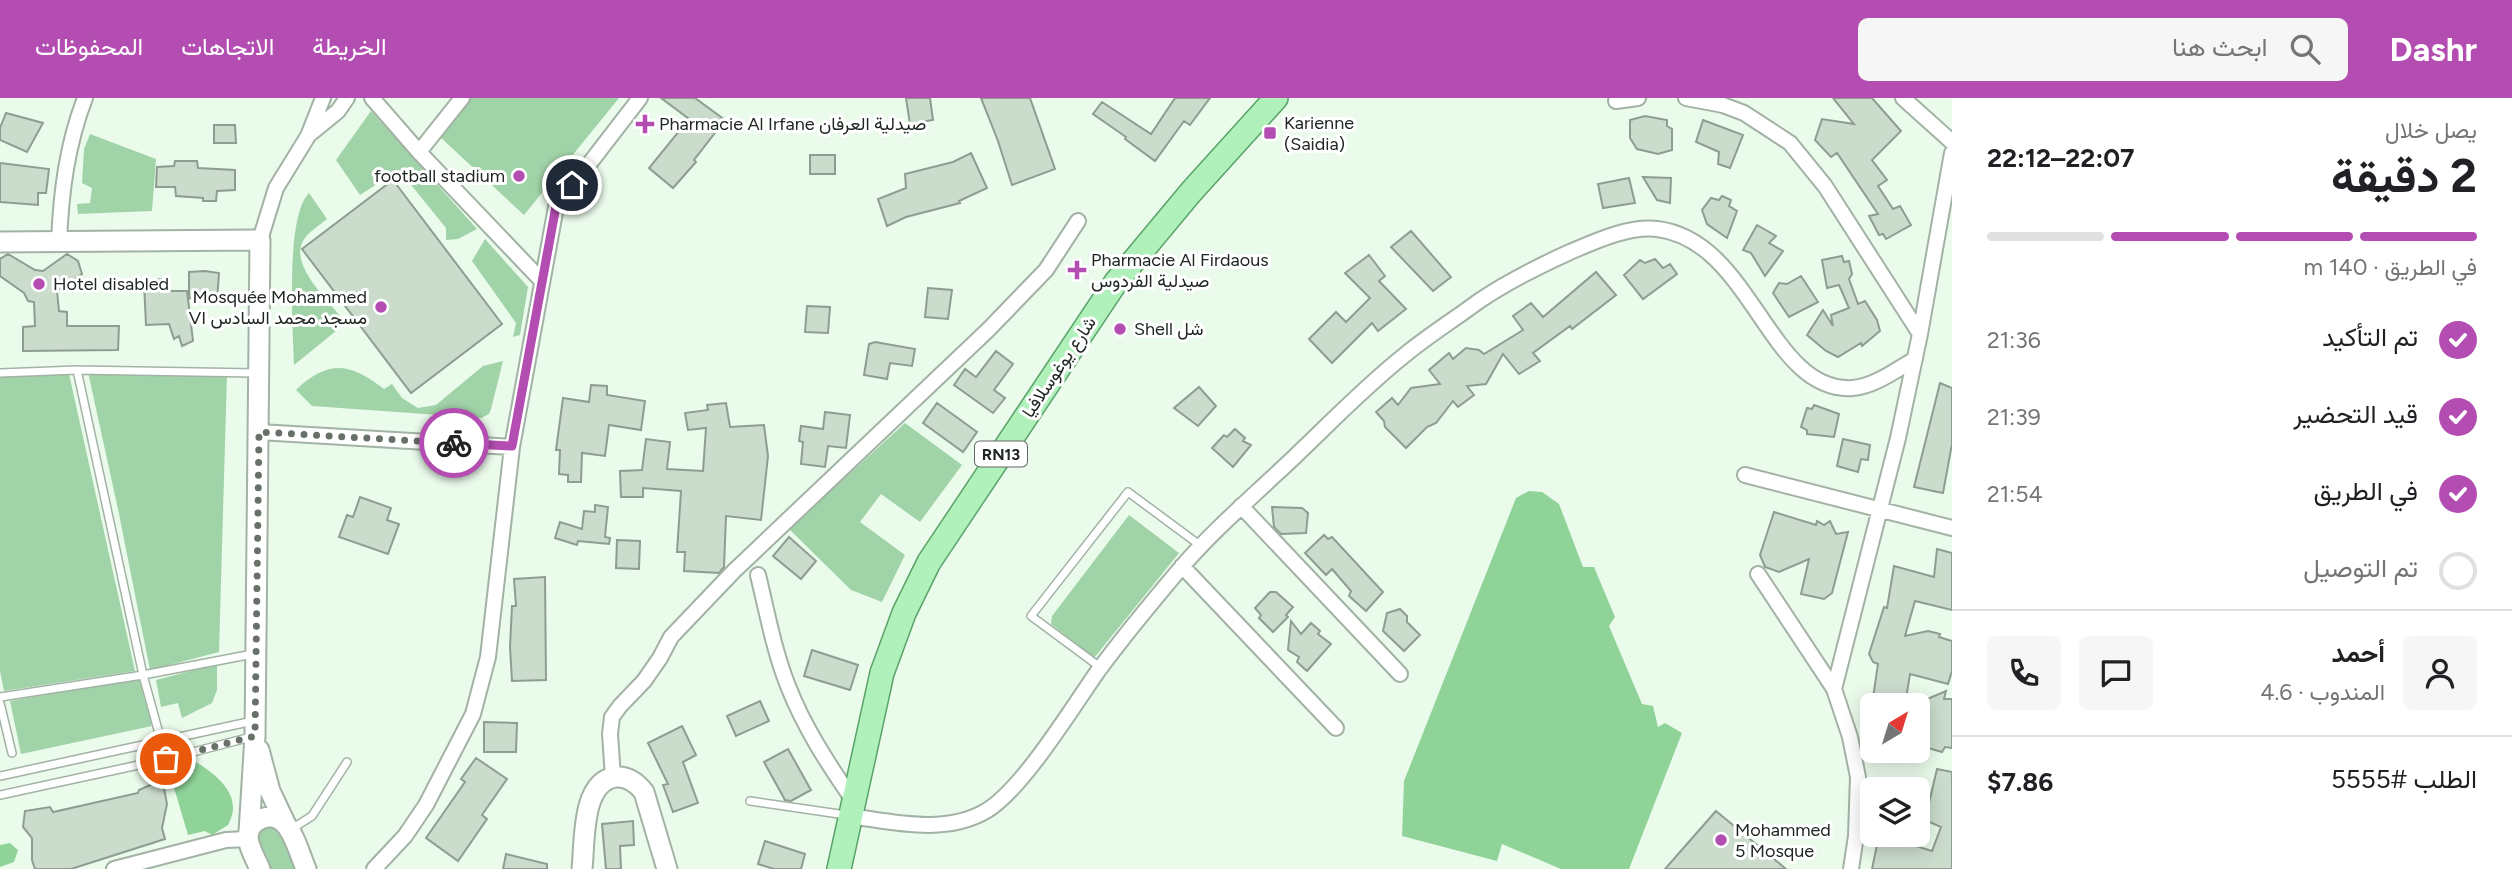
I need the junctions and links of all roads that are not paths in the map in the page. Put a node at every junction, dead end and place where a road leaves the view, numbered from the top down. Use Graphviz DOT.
graph roads {
  1 [pos="85,98"];
  2 [pos="323,98"];
  3 [pos="348,98"];
  4 [pos="372,98"];
  5 [pos="462,98"];
  6 [pos="640,98"];
  7 [pos="1276,98"];
  8 [pos="1638,98"];
  9 [pos="1686,98"];
  10 [pos="1903,98"];
  11 [pos="1616,102"];
  12 [pos="308,136"];
  13 [pos="1952,142"];
  14 [pos="419,152"];
  15 [pos="1952,153"];
  16 [pos="1078,221"];
  17 [pos="260,240"];
  18 [pos="0,242"];
  19 [pos="59,242"];
  20 [pos="541,280"];
  21 [pos="1920,334"];
  22 [pos="1915,359"];
  23 [pos="77,370"];
  24 [pos="0,373"];
  25 [pos="259,373"];
  26 [pos="259,432"];
  27 [pos="512,446"];
  28 [pos="1745,475"];
  29 [pos="1241,506"];
  30 [pos="1881,510"];
  31 [pos="1952,528"];
  32 [pos="1202,546"];
  33 [pos="1182,566"];
  34 [pos="1758,574"];
  35 [pos="758,575"];
  36 [pos="255,653"];
  37 [pos="1101,667"];
  38 [pos="1400,674"];
  39 [pos="143,675"];
  40 [pos="1834,689"];
  41 [pos="0,697"];
  42 [pos="0,703"];
  43 [pos="254,728"];
  44 [pos="1336,728"];
  45 [pos="162,740"];
  46 [pos="12,753"];
  47 [pos="166,759"];
  48 [pos="347,762"];
  49 [pos="2,776"];
  50 [pos="613,778"];
  51 [pos="4,794"];
  52 [pos="750,801"];
  53 [pos="852,808"];
  54 [pos="288,828"];
  55 [pos="249,835"];
  56 [pos="114,869"];
  57 [pos="260,869"];
  58 [pos="306,869"];
  59 [pos="374,869"];
  60 [pos="582,869"];
  61 [pos="667,869"];
  62 [pos="839,869"];
  63 [pos="1851,869"];
  1 -- 19 [label="street"];
  2 -- 12 [label="street"];
  3 -- 12 [label="street"];
  4 -- 14 [label="street"];
  5 -- 14 [label="street"];
  6 -- 20 [label="street"];
  7 -- 53 [label="main road, شارع يوغوسلافيا / RN13"];
  8 -- 11 [label="street"];
  9 -- 21 [label="street"];
  10 -- 13 [label="street"];
  12 -- 17 [label="street"];
  14 -- 20 [label="street"];
  15 -- 21 [label="street"];
  16 -- 50 [label="street"];
  17 -- 19 [label="main road"];
  17 -- 25 [label="main road"];
  18 -- 19 [label="main road"];
  20 -- 27 [label="street"];
  21 -- 22 [label="street"];
  22 -- 29 [label="street"];
  22 -- 30 [label="street"];
  23 -- 24 [label="lane"];
  23 -- 25 [label="lane"];
  23 -- 39 [label="lane"];
  25 -- 26 [label="main road"];
  26 -- 27 [label="street"];
  26 -- 36 [label="main road"];
  27 -- 59 [label="street"];
  28 -- 30 [label="street"];
  29 -- 32 [label="street"];
  29 -- 38 [label="street"];
  30 -- 31 [label="street"];
  30 -- 40 [label="street"];
  32 -- 33 [label="street"];
  32 -- 37 [label="lane"];
  33 -- 37 [label="street"];
  33 -- 44 [label="street"];
  34 -- 40 [label="street"];
  35 -- 53 [label="street"];
  36 -- 39 [label="lane"];
  36 -- 43 [label="main road"];
  37 -- 53 [label="street"];
  39 -- 41 [label="lane"];
  39 -- 45 [label="lane"];
  40 -- 63 [label="street"];
  42 -- 46 [label="lane"];
  43 -- 45 [label="lane"];
  43 -- 47 [label="lane"];
  43 -- 54 [label="main road"];
  43 -- 55 [label="main road"];
  45 -- 47 [label="lane"];
  45 -- 49 [label="lane"];
  47 -- 51 [label="lane"];
  48 -- 54 [label="lane"];
  49 -- 51 [label="lane"];
  50 -- 60 [label="main road"];
  50 -- 61 [label="main road"];
  52 -- 53 [label="lane"];
  53 -- 62 [label="main road, شارع يوغوسلافيا / RN13"];
  54 -- 55 [label="main road"];
  54 -- 58 [label="main road"];
  55 -- 56 [label="street"];
  55 -- 57 [label="main road"];
}
